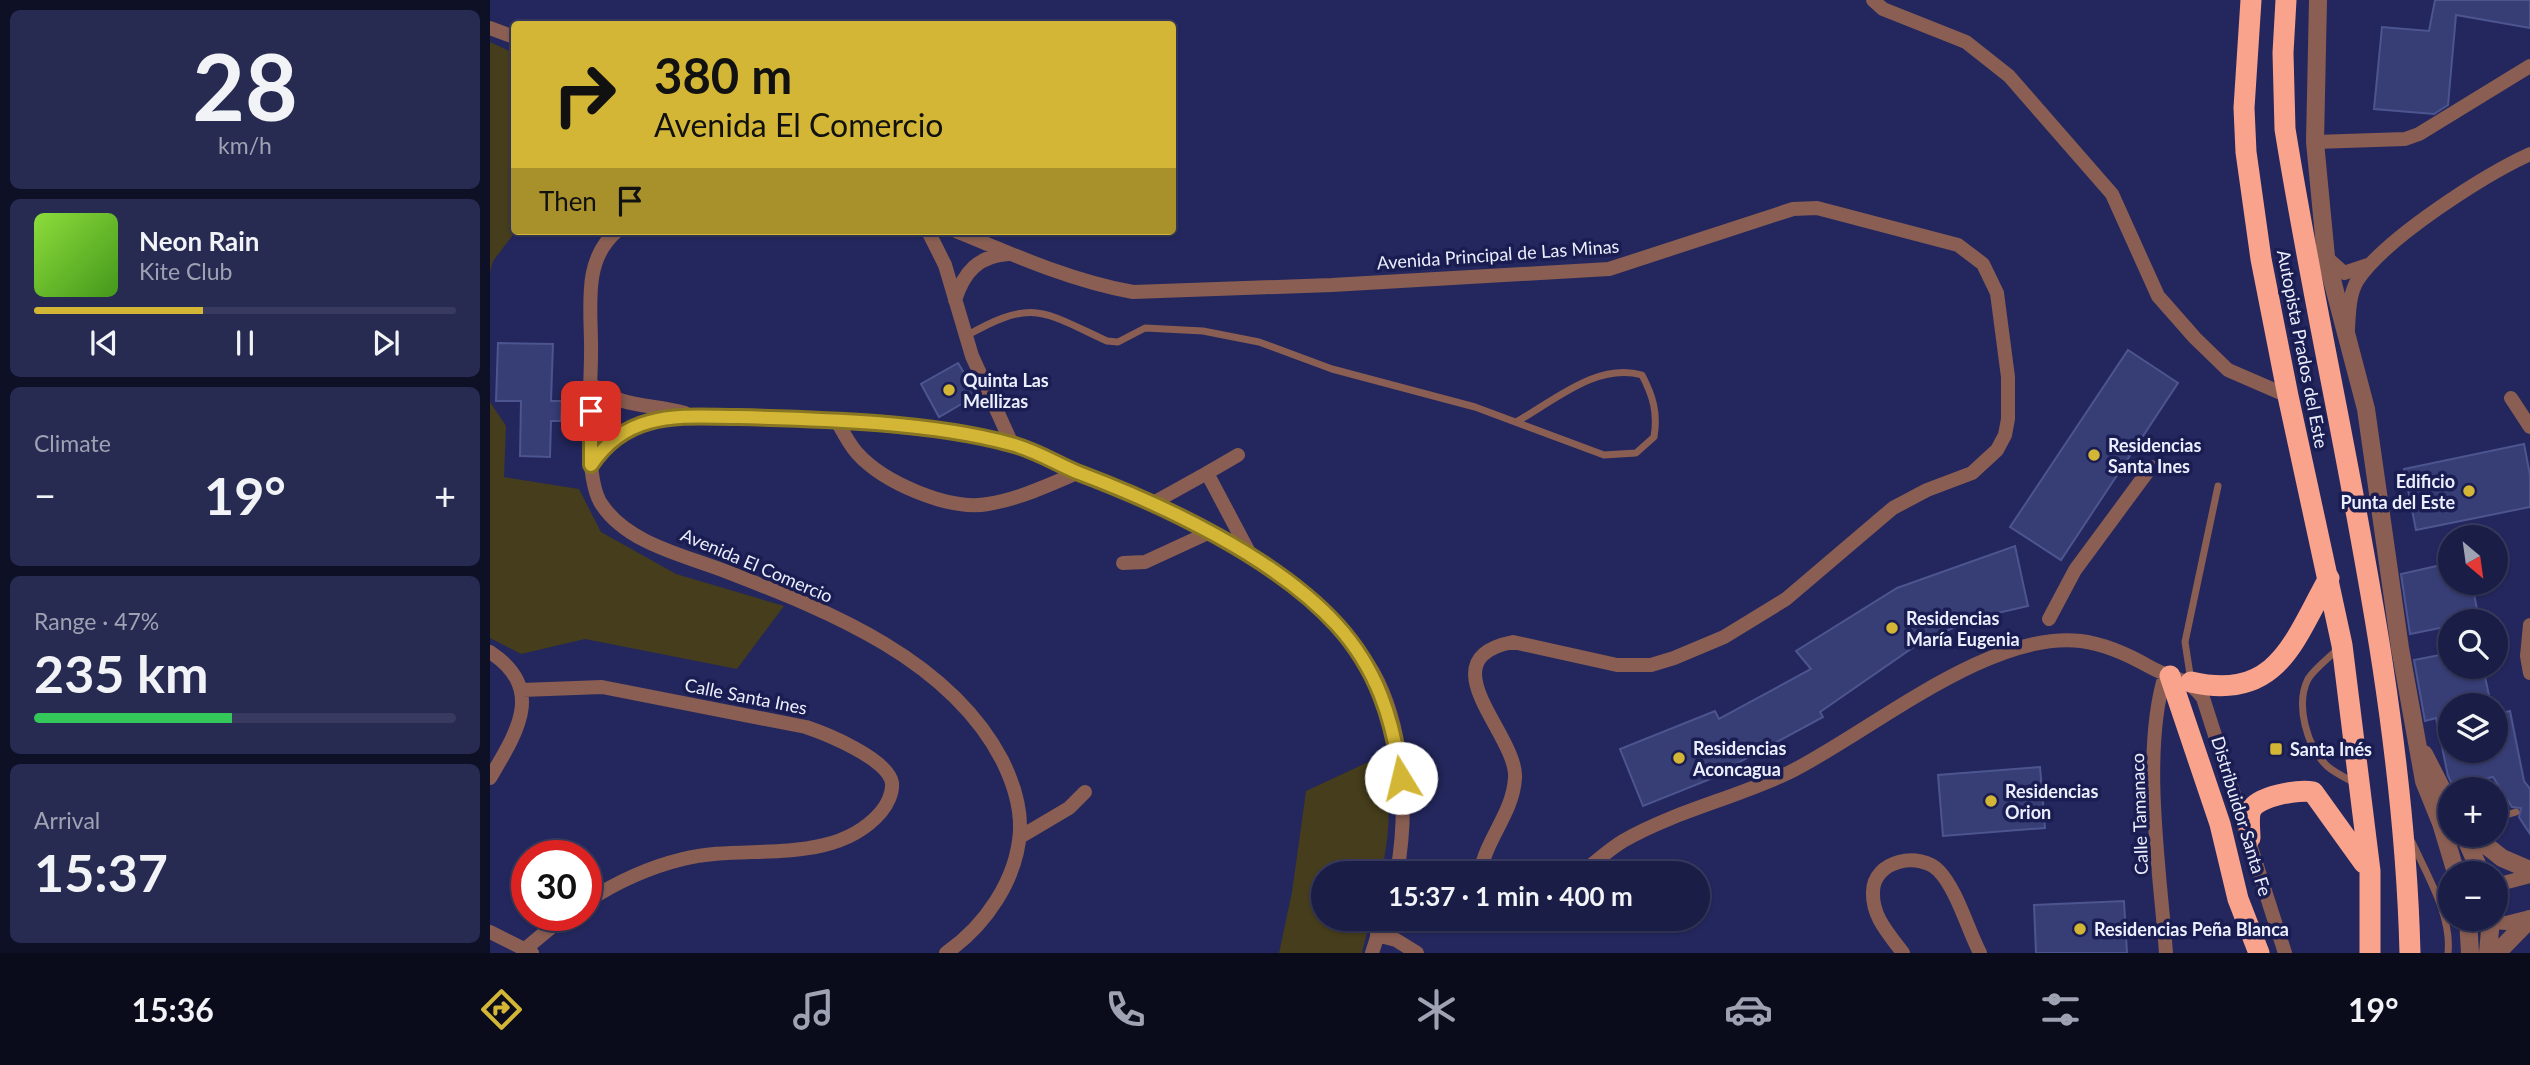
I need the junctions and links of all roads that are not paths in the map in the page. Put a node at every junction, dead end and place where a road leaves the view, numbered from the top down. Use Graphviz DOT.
graph roads {
  1 [pos="1873,0"];
  2 [pos="2251,0"];
  3 [pos="2286,0"];
  4 [pos="2318,0"];
  5 [pos="490,28"];
  6 [pos="511,36"];
  7 [pos="2530,66"];
  8 [pos="2315,142"];
  9 [pos="2530,154"];
  10 [pos="612,235"];
  11 [pos="930,235"];
  12 [pos="965,235"];
  13 [pos="1009,254"];
  14 [pos="2326,257"];
  15 [pos="2378,259"];
  16 [pos="955,300"];
  17 [pos="2347,334"];
  18 [pos="965,337"];
  19 [pos="591,384"];
  20 [pos="2288,396"];
  21 [pos="2511,398"];
  22 [pos="695,416"];
  23 [pos="837,421"];
  24 [pos="1516,422"];
  25 [pos="2530,427"];
  26 [pos="1012,444"];
  27 [pos="1238,454"];
  28 [pos="591,465"];
  29 [pos="2151,467"];
  30 [pos="1079,472"];
  31 [pos="1207,473"];
  32 [pos="2217,486"];
  33 [pos="1153,503"];
  34 [pos="1208,533"];
  35 [pos="1252,557"];
  36 [pos="1122,563"];
  37 [pos="2329,578"];
  38 [pos="2049,619"];
  39 [pos="2530,625"];
  40 [pos="2342,645"];
  41 [pos="490,652"];
  42 [pos="2530,673"];
  43 [pos="2167,676"];
  44 [pos="2191,682"];
  45 [pos="522,690"];
  46 [pos="2418,745"];
  47 [pos="490,778"];
  48 [pos="2438,781"];
  49 [pos="2360,786"];
  50 [pos="1085,792"];
  51 [pos="2516,812"];
  52 [pos="2508,814"];
  53 [pos="2403,822"];
  54 [pos="1020,837"];
  55 [pos="2250,838"];
  56 [pos="2488,847"];
  57 [pos="1400,861"];
  58 [pos="1483,861"];
  59 [pos="1596,861"];
  60 [pos="2452,861"];
  61 [pos="2530,870"];
  62 [pos="2370,871"];
  63 [pos="2530,876"];
  64 [pos="2508,882"];
  65 [pos="602,894"];
  66 [pos="2530,918"];
  67 [pos="2508,923"];
  68 [pos="550,931"];
  69 [pos="1378,931"];
  70 [pos="2469,931"];
  71 [pos="2490,931"];
  72 [pos="490,932"];
  73 [pos="1377,935"];
  74 [pos="528,952"];
  75 [pos="2284,952"];
  76 [pos="946,953"];
  77 [pos="1372,953"];
  78 [pos="1417,953"];
  79 [pos="1903,953"];
  80 [pos="1980,953"];
  81 [pos="2166,953"];
  82 [pos="2259,953"];
  83 [pos="2370,953"];
  84 [pos="2410,953"];
  85 [pos="2448,953"];
  86 [pos="2470,953"];
  87 [pos="2488,953"];
  88 [pos="2497,953"];
  1 -- 20 [label="street"];
  2 -- 20 [label="highway, Autopista Prados del Este"];
  3 -- 53 [label="highway, Autopista Prados del Este"];
  4 -- 8 [label="street"];
  5 -- 6 [label="street"];
  7 -- 8 [label="street"];
  8 -- 14 [label="street"];
  9 -- 15 [label="street"];
  10 -- 19 [label="street, Avenida El Comercio"];
  11 -- 16 [label="street"];
  12 -- 13 [label="street, Avenida Principal de Las Minas"];
  13 -- 16 [label="street"];
  13 -- 58 [label="street, Avenida Principal de Las Minas"];
  14 -- 15 [label="street"];
  14 -- 17 [label="street"];
  15 -- 17 [label="street"];
  16 -- 18 [label="street"];
  17 -- 46 [label="street"];
  18 -- 24 [label="lane"];
  18 -- 26 [label="street"];
  19 -- 22 [label="street"];
  19 -- 28 [label="street, Avenida El Comercio"];
  20 -- 37 [label="highway, Autopista Prados del Este"];
  21 -- 25 [label="street"];
  22 -- 23 [label="street"];
  22 -- 28 [label="street"];
  23 -- 26 [label="street"];
  23 -- 30 [label="street"];
  24 -- 24 [label="lane"];
  26 -- 30 [label="street"];
  27 -- 31 [label="street"];
  28 -- 54 [label="street, Avenida El Comercio"];
  29 -- 38 [label="street"];
  30 -- 33 [label="street"];
  31 -- 33 [label="street"];
  31 -- 35 [label="street"];
  32 -- 44 [label="lane"];
  33 -- 34 [label="street"];
  34 -- 35 [label="street"];
  34 -- 36 [label="street"];
  35 -- 57 [label="street"];
  37 -- 40 [label="highway, Autopista Prados del Este"];
  37 -- 44 [label="highway"];
  39 -- 42 [label="street"];
  40 -- 49 [label="highway, Autopista Prados del Este"];
  40 -- 49 [label="lane"];
  41 -- 45 [label="street"];
  43 -- 44 [label="street"];
  43 -- 59 [label="street"];
  43 -- 81 [label="street, Calle Tamanaco"];
  43 -- 82 [label="highway"];
  44 -- 55 [label="street, Distribuidor Santa Fe"];
  45 -- 47 [label="street"];
  45 -- 65 [label="street, Calle Santa Ines"];
  46 -- 48 [label="street"];
  46 -- 60 [label="street"];
  49 -- 62 [label="highway, Autopista Prados del Este"];
  50 -- 54 [label="street"];
  51 -- 52 [label="lane"];
  53 -- 84 [label="highway, Autopista Prados del Este"];
  53 -- 85 [label="lane"];
  54 -- 76 [label="street, Avenida El Comercio"];
  55 -- 62 [label="highway"];
  55 -- 75 [label="street, Distribuidor Santa Fe"];
  56 -- 61 [label="street"];
  62 -- 83 [label="highway, Autopista Prados del Este"];
  63 -- 64 [label="street"];
  66 -- 67 [label="street"];
  66 -- 88 [label="street"];
  68 -- 74 [label="street"];
  69 -- 73 [label="street"];
  70 -- 86 [label="street"];
  71 -- 87 [label="street"];
  72 -- 74 [label="street"];
  73 -- 77 [label="street"];
  73 -- 78 [label="street"];
  79 -- 80 [label="street"];
}
